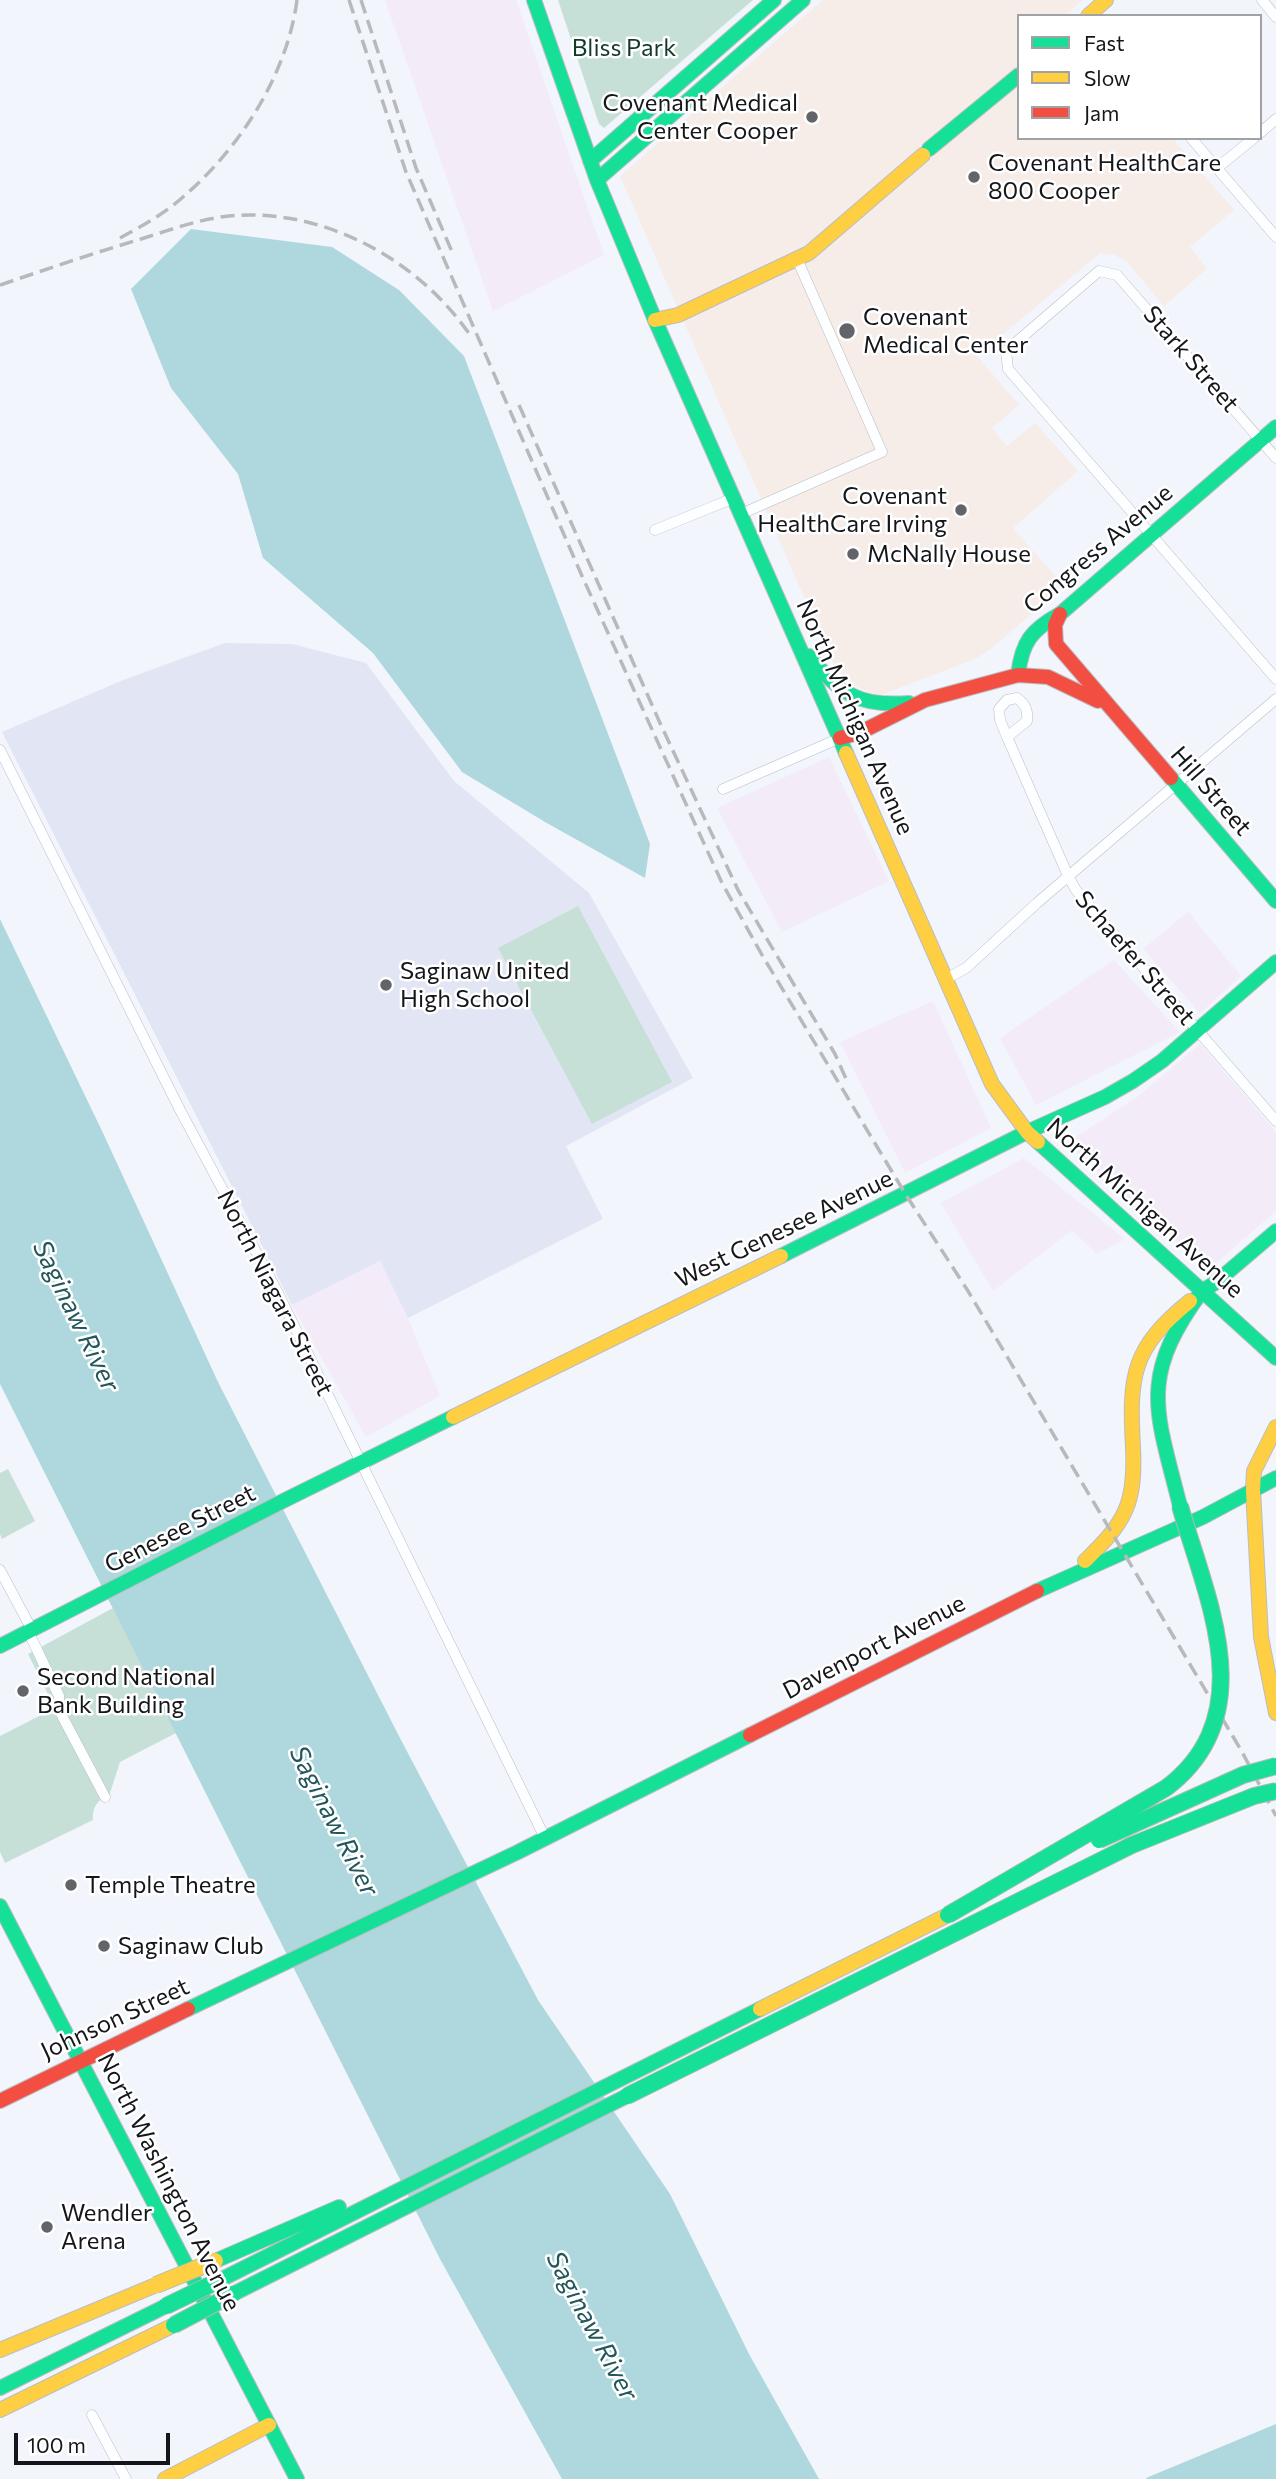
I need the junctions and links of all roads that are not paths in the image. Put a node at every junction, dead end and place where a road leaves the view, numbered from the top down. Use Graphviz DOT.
graph roads {
  1 [pos="534,0"];
  2 [pos="774,0"];
  3 [pos="803,0"];
  4 [pos="1106,0"];
  5 [pos="1262,0"];
  6 [pos="1090,14"];
  7 [pos="1276,17"];
  8 [pos="1017,77"];
  9 [pos="1276,119"];
  10 [pos="1262,131"];
  11 [pos="1193,140"];
  12 [pos="1252,140"];
  13 [pos="590,160"];
  14 [pos="1217,169"];
  15 [pos="597,180"];
  16 [pos="1276,237"];
  17 [pos="797,259"];
  18 [pos="655,320"];
  19 [pos="1276,428"];
  20 [pos="1261,441"];
  21 [pos="1276,458"];
  22 [pos="734,498"];
  23 [pos="741,514"];
  24 [pos="655,530"];
  25 [pos="1152,535"];
  26 [pos="1060,614"];
  27 [pos="798,643"];
  28 [pos="1018,675"];
  29 [pos="1276,679"];
  30 [pos="1276,699"];
  31 [pos="925,700"];
  32 [pos="1111,710"];
  33 [pos="1007,737"];
  34 [pos="840,738"];
  35 [pos="0,750"];
  36 [pos="1176,785"];
  37 [pos="723,789"];
  38 [pos="1069,878"];
  39 [pos="1276,901"];
  40 [pos="1276,962"];
  41 [pos="946,979"];
  42 [pos="1198,1031"];
  43 [pos="1276,1121"];
  44 [pos="1027,1132"];
  45 [pos="1276,1231"];
  46 [pos="1202,1291"];
  47 [pos="1276,1358"];
  48 [pos="1276,1427"];
  49 [pos="361,1463"];
  50 [pos="1276,1478"];
  51 [pos="1253,1490"];
  52 [pos="287,1499"];
  53 [pos="0,1570"];
  54 [pos="1068,1574"];
  55 [pos="30,1630"];
  56 [pos="0,1646"];
  57 [pos="1276,1713"];
  58 [pos="1276,1766"];
  59 [pos="1276,1791"];
  60 [pos="105,1797"];
  61 [pos="545,1838"];
  62 [pos="518,1852"];
  63 [pos="0,1906"];
  64 [pos="948,1915"];
  65 [pos="82,2061"];
  66 [pos="0,2101"];
  67 [pos="465,2157"];
  68 [pos="0,2350"];
  69 [pos="0,2388"];
  70 [pos="38,2390"];
  71 [pos="0,2410"];
  72 [pos="92,2415"];
  73 [pos="0,2416"];
  74 [pos="269,2426"];
  75 [pos="126,2479"];
  76 [pos="165,2479"];
  77 [pos="297,2479"];
  1 -- 13 [label="main road, North Michigan Avenue"];
  2 -- 13 [label="main road"];
  3 -- 15 [label="main road"];
  4 -- 6 [label="main road"];
  5 -- 7 [label="street"];
  8 -- 17 [label="main road"];
  9 -- 10 [label="street"];
  11 -- 14 [label="street"];
  12 -- 14 [label="street"];
  13 -- 15 [label="main road, North Michigan Avenue"];
  14 -- 16 [label="street"];
  15 -- 18 [label="main road, North Michigan Avenue"];
  17 -- 18 [label="main road"];
  17 -- 23 [label="street"];
  18 -- 22 [label="main road, North Michigan Avenue"];
  19 -- 20 [label="main road, Congress Avenue"];
  20 -- 21 [label="street, Stark Street"];
  20 -- 25 [label="main road, Congress Avenue"];
  20 -- 25 [label="street, Stark Street"];
  22 -- 23 [label="main road, North Michigan Avenue"];
  22 -- 24 [label="street"];
  23 -- 27 [label="main road, North Michigan Avenue"];
  25 -- 26 [label="main road, Congress Avenue"];
  25 -- 29 [label="street"];
  26 -- 28 [label="main road, Congress Avenue"];
  26 -- 32 [label="main road, Hill Street"];
  27 -- 31 [label="main road"];
  27 -- 34 [label="main road, North Michigan Avenue"];
  28 -- 31 [label="main road"];
  28 -- 32 [label="main road, Hill Street"];
  30 -- 36 [label="street"];
  31 -- 34 [label="main road"];
  32 -- 36 [label="main road, Hill Street"];
  33 -- 38 [label="street, Schaefer Street"];
  34 -- 37 [label="street"];
  34 -- 41 [label="main road, North Michigan Avenue"];
  35 -- 49 [label="street, North Niagara Street"];
  36 -- 38 [label="street"];
  36 -- 39 [label="main road, Hill Street"];
  38 -- 41 [label="street"];
  38 -- 42 [label="street, Schaefer Street"];
  40 -- 42 [label="main road, West Genesee Avenue"];
  41 -- 44 [label="main road, North Michigan Avenue"];
  42 -- 43 [label="street, Schaefer Street"];
  42 -- 44 [label="main road, West Genesee Avenue"];
  44 -- 46 [label="main road, North Michigan Avenue"];
  44 -- 49 [label="main road, West Genesee Avenue"];
  45 -- 46 [label="main road"];
  46 -- 47 [label="main road, North Michigan Avenue"];
  46 -- 54 [label="main road"];
  46 -- 64 [label="main road, bridge"];
  48 -- 51 [label="main road"];
  49 -- 52 [label="main road, West Genesee Avenue"];
  49 -- 61 [label="street, North Niagara Street"];
  50 -- 51 [label="main road, Davenport Avenue"];
  51 -- 54 [label="main road, Davenport Avenue"];
  51 -- 57 [label="main road"];
  52 -- 55 [label="main road, Genesee Street"];
  53 -- 55 [label="street"];
  54 -- 61 [label="main road, Davenport Avenue"];
  55 -- 56 [label="main road, Genesee Street"];
  55 -- 60 [label="street"];
  58 -- 64 [label="main road, bridge"];
  59 -- 70 [label="main road, bridge"];
  61 -- 62 [label="main road, Davenport Avenue"];
  62 -- 65 [label="main road, Johnson Street"];
  63 -- 65 [label="main road, North Washington Avenue"];
  64 -- 67 [label="main road"];
  65 -- 66 [label="main road, Johnson Street"];
  65 -- 74 [label="main road, North Washington Avenue"];
  67 -- 68 [label="main road, bridge"];
  67 -- 69 [label="main road, bridge"];
  70 -- 71 [label="main road"];
  70 -- 73 [label="main road"];
  72 -- 75 [label="street"];
  74 -- 76 [label="main road"];
  74 -- 77 [label="main road, North Washington Avenue"];
}
